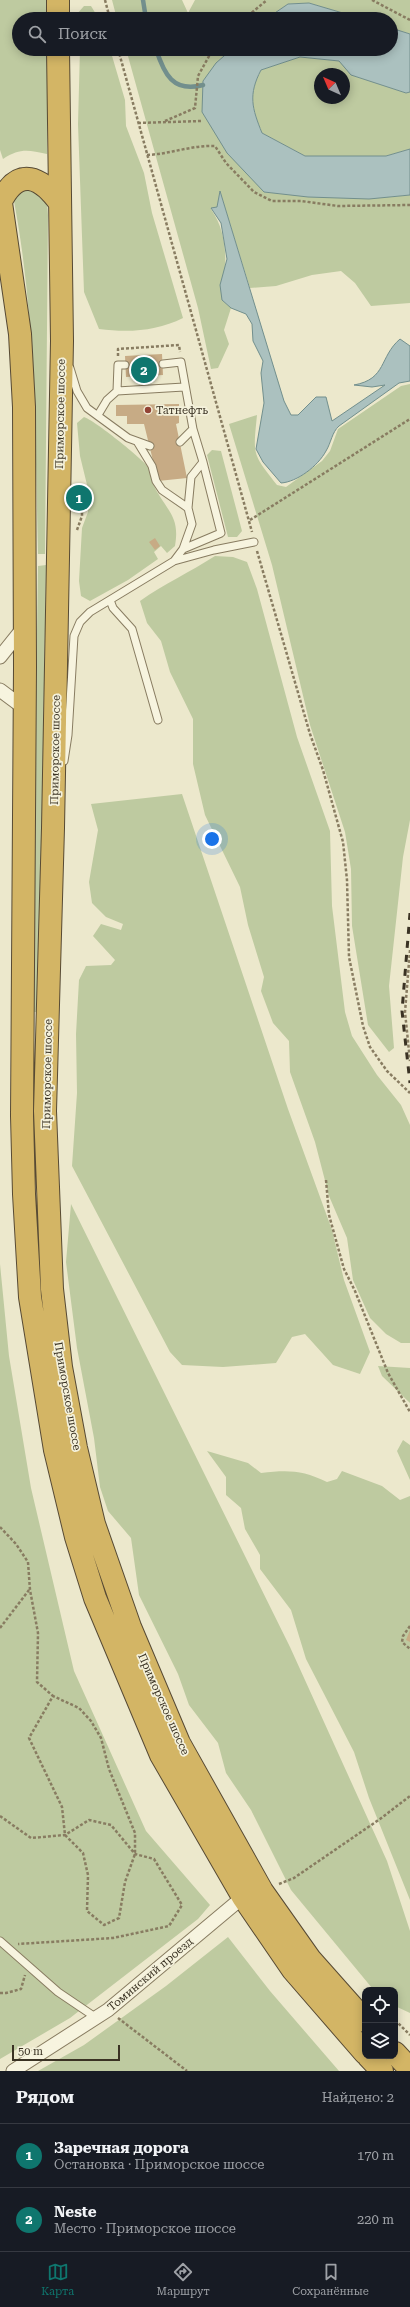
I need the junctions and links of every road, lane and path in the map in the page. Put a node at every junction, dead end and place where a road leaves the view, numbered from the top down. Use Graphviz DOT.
graph roads {
  1 [pos="58,0"];
  2 [pos="105,0"];
  3 [pos="267,0"];
  4 [pos="372,0"];
  5 [pos="58,12"];
  6 [pos="108,12"];
  7 [pos="252,12"];
  8 [pos="395,12"];
  9 [pos="398,14"];
  10 [pos="410,20"];
  11 [pos="58,56"];
  12 [pos="120,56"];
  13 [pos="209,56"];
  14 [pos="165,121"];
  15 [pos="201,121"];
  16 [pos="138,123"];
  17 [pos="147,155"];
  18 [pos="1,199"];
  19 [pos="60,203"];
  20 [pos="410,206"];
  21 [pos="62,341"];
  22 [pos="181,362"];
  23 [pos="163,364"];
  24 [pos="122,365"];
  25 [pos="184,387"];
  26 [pos="117,391"];
  27 [pos="98,415"];
  28 [pos="410,418"];
  29 [pos="193,429"];
  30 [pos="180,442"];
  31 [pos="138,443"];
  32 [pos="150,446"];
  33 [pos="203,462"];
  34 [pos="188,508"];
  35 [pos="250,520"];
  36 [pos="254,542"];
  37 [pos="183,549"];
  38 [pos="174,561"];
  39 [pos="110,600"];
  40 [pos="25,626"];
  41 [pos="0,657"];
  42 [pos="0,690"];
  43 [pos="24,708"];
  44 [pos="158,720"];
  45 [pos="63,766"];
  46 [pos="62,774"];
  47 [pos="54,828"];
  48 [pos="410,950"];
  49 [pos="22,1027"];
  50 [pos="48,1027"];
  51 [pos="410,1061"];
  52 [pos="410,1093"];
  53 [pos="326,1180"];
  54 [pos="410,1412"];
  55 [pos="0,1527"];
  56 [pos="30,1590"];
  57 [pos="410,1626"];
  58 [pos="0,1628"];
  59 [pos="410,1649"];
  60 [pos="53,1696"];
  61 [pos="410,1796"];
  62 [pos="0,1816"];
  63 [pos="66,1835"];
  64 [pos="135,1854"];
  65 [pos="252,1894"];
  66 [pos="2,1943"];
  67 [pos="26,1964"];
  68 [pos="0,1993"];
  69 [pos="108,2010"];
  70 [pos="95,2018"];
  71 [pos="362,2018"];
  72 [pos="398,2023"];
  73 [pos="410,2035"];
  74 [pos="362,2050"];
  75 [pos="398,2056"];
  76 [pos="371,2059"];
  77 [pos="410,2069"];
  78 [pos="13,2071"];
  79 [pos="187,2071"];
  80 [pos="382,2071"];
  1 -- 5 [label="highway"];
  2 -- 6 [label="path"];
  3 -- 7 [label="path"];
  4 -- 8 [label="path"];
  9 -- 10 [label="path"];
  11 -- 19 [label="highway, Приморское шоссе"];
  12 -- 16 [label="path"];
  13 -- 14 [label="path"];
  14 -- 15 [label="path"];
  14 -- 16 [label="path"];
  16 -- 17 [label="path"];
  17 -- 20 [label="path"];
  17 -- 35 [label="path"];
  18 -- 19 [label="highway"];
  18 -- 40 [label="highway, Приморское шоссе"];
  19 -- 21 [label="highway, Приморское шоссе"];
  21 -- 27 [label="lane"];
  21 -- 47 [label="highway, Приморское шоссе"];
  22 -- 23 [label="lane"];
  22 -- 24 [label="path"];
  22 -- 25 [label="lane"];
  24 -- 26 [label="lane"];
  25 -- 26 [label="lane"];
  25 -- 29 [label="lane"];
  26 -- 27 [label="lane"];
  27 -- 31 [label="lane"];
  28 -- 35 [label="path"];
  29 -- 30 [label="lane"];
  29 -- 33 [label="lane"];
  31 -- 32 [label="lane"];
  31 -- 34 [label="lane"];
  33 -- 34 [label="lane"];
  33 -- 37 [label="lane"];
  34 -- 37 [label="lane"];
  35 -- 36 [label="path"];
  36 -- 38 [label="lane"];
  36 -- 52 [label="path"];
  37 -- 38 [label="lane"];
  38 -- 39 [label="lane"];
  39 -- 44 [label="lane"];
  39 -- 45 [label="lane"];
  40 -- 41 [label="street"];
  40 -- 43 [label="highway, Приморское шоссе"];
  42 -- 43 [label="street"];
  43 -- 49 [label="highway, Приморское шоссе"];
  46 -- 47 [label="lane"];
  47 -- 50 [label="highway, Приморское шоссе"];
  48 -- 51 [label="path"];
  49 -- 50 [label="highway"];
  49 -- 65 [label="highway, Приморское шоссе"];
  50 -- 65 [label="highway, Приморское шоссе"];
  53 -- 54 [label="path"];
  55 -- 56 [label="path"];
  56 -- 58 [label="path"];
  56 -- 60 [label="path"];
  57 -- 59 [label="path"];
  60 -- 63 [label="path"];
  60 -- 64 [label="path"];
  61 -- 65 [label="path"];
  62 -- 63 [label="path"];
  63 -- 64 [label="path"];
  63 -- 64 [label="path"];
  64 -- 66 [label="path"];
  65 -- 69 [label="street, Томинский проезд"];
  65 -- 71 [label="highway, Приморское шоссе"];
  65 -- 74 [label="highway, Приморское шоссе"];
  66 -- 67 [label="lane"];
  67 -- 68 [label="path"];
  67 -- 70 [label="lane"];
  69 -- 70 [label="street, Томинский проезд"];
  69 -- 79 [label="path"];
  70 -- 78 [label="street, Томинский проезд"];
  72 -- 73 [label="path"];
  75 -- 77 [label="highway"];
  76 -- 80 [label="highway"];
}
